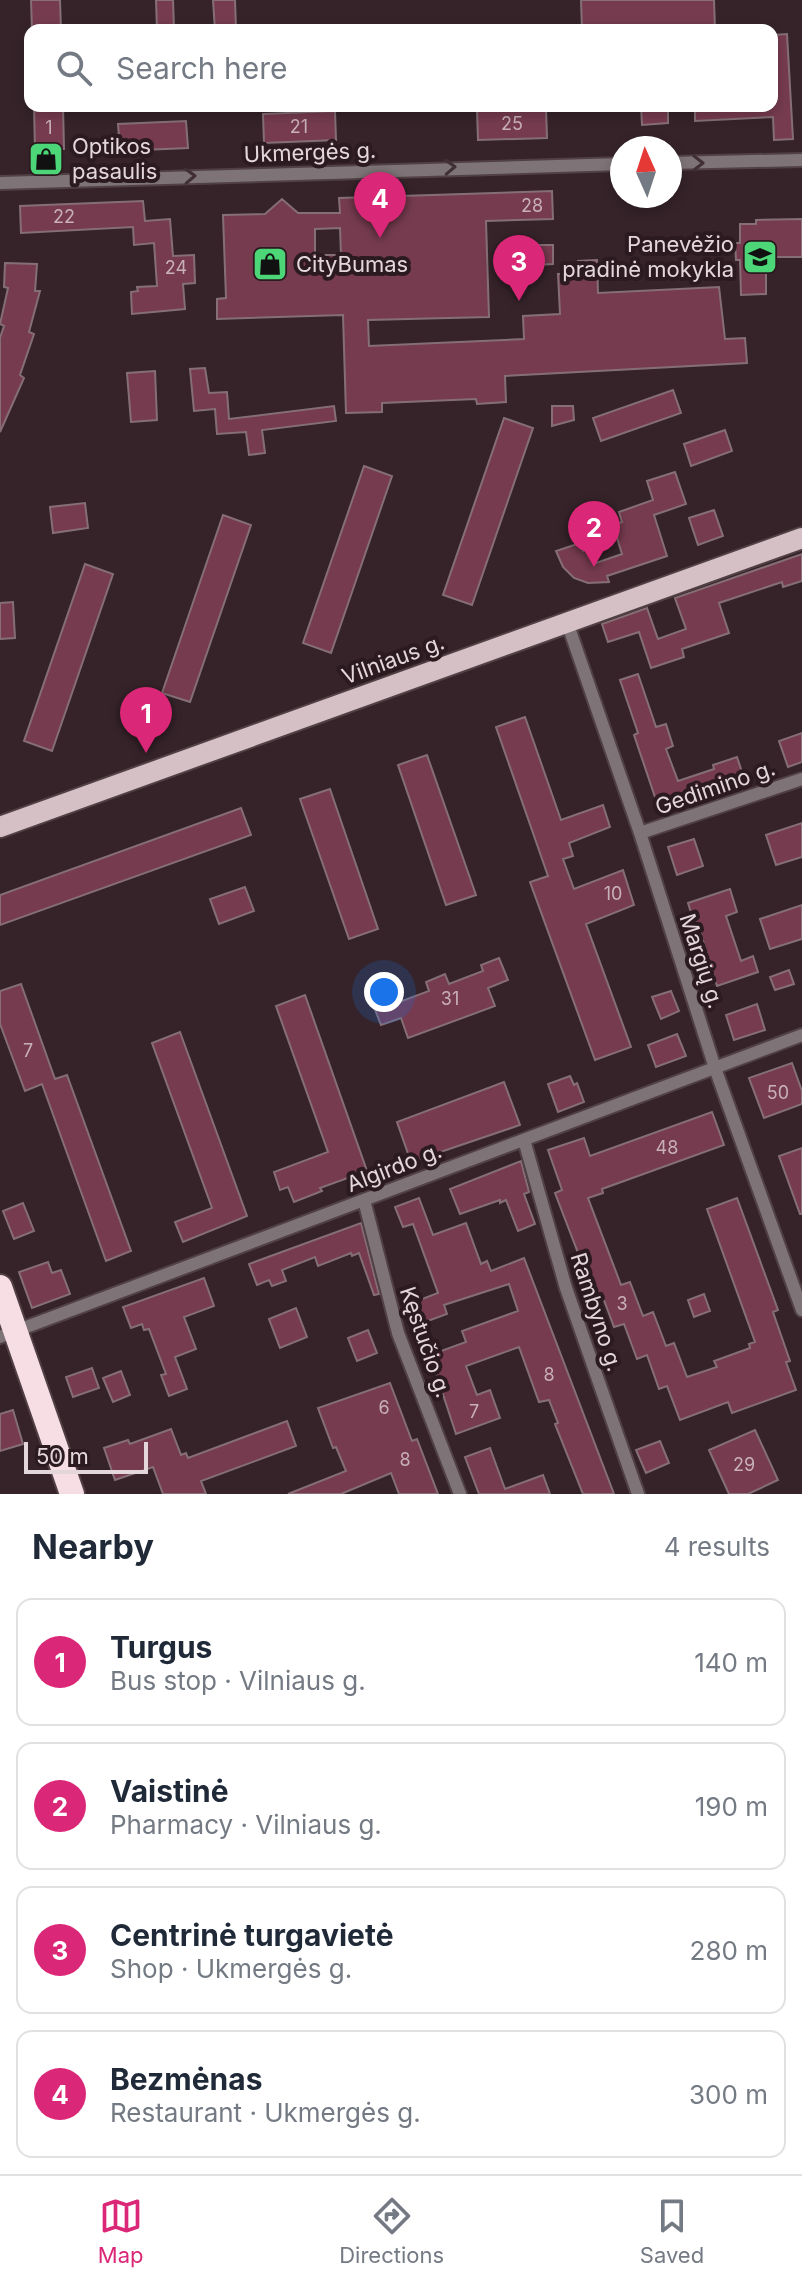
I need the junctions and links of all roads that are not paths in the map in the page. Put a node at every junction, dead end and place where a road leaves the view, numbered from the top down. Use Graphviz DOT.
graph roads {
  1 [pos="802,160"];
  2 [pos="682,163"];
  3 [pos="610,164"];
  4 [pos="0,183"];
  5 [pos="802,538"];
  6 [pos="567,622"];
  7 [pos="802,779"];
  8 [pos="0,827"];
  9 [pos="640,833"];
  10 [pos="802,1035"];
  11 [pos="715,1068"];
  12 [pos="524,1140"];
  13 [pos="364,1200"];
  14 [pos="0,1287"];
  15 [pos="802,1310"];
  16 [pos="7,1334"];
  17 [pos="72,1494"];
  18 [pos="460,1494"];
  19 [pos="638,1494"];
  2 -- 1 [label="street, one-way"];
  4 -- 3 [label="street, Ukmergės g., one-way"];
  5 -- 6 [label="main road, Vilniaus g."];
  6 -- 8 [label="main road, Vilniaus g."];
  6 -- 9 [label="street, Margių g."];
  7 -- 9 [label="street, Gedimino g."];
  9 -- 11 [label="street, Margių g."];
  10 -- 11 [label="street, Algirdo g."];
  11 -- 12 [label="street, Algirdo g."];
  11 -- 15 [label="street, Margių g."];
  12 -- 13 [label="street, Algirdo g."];
  12 -- 19 [label="street, Rambyno g."];
  13 -- 16 [label="street, Algirdo g."];
  13 -- 18 [label="street, Kęstučio g."];
  14 -- 16 [label="highway"];
  16 -- 17 [label="highway"];
}
